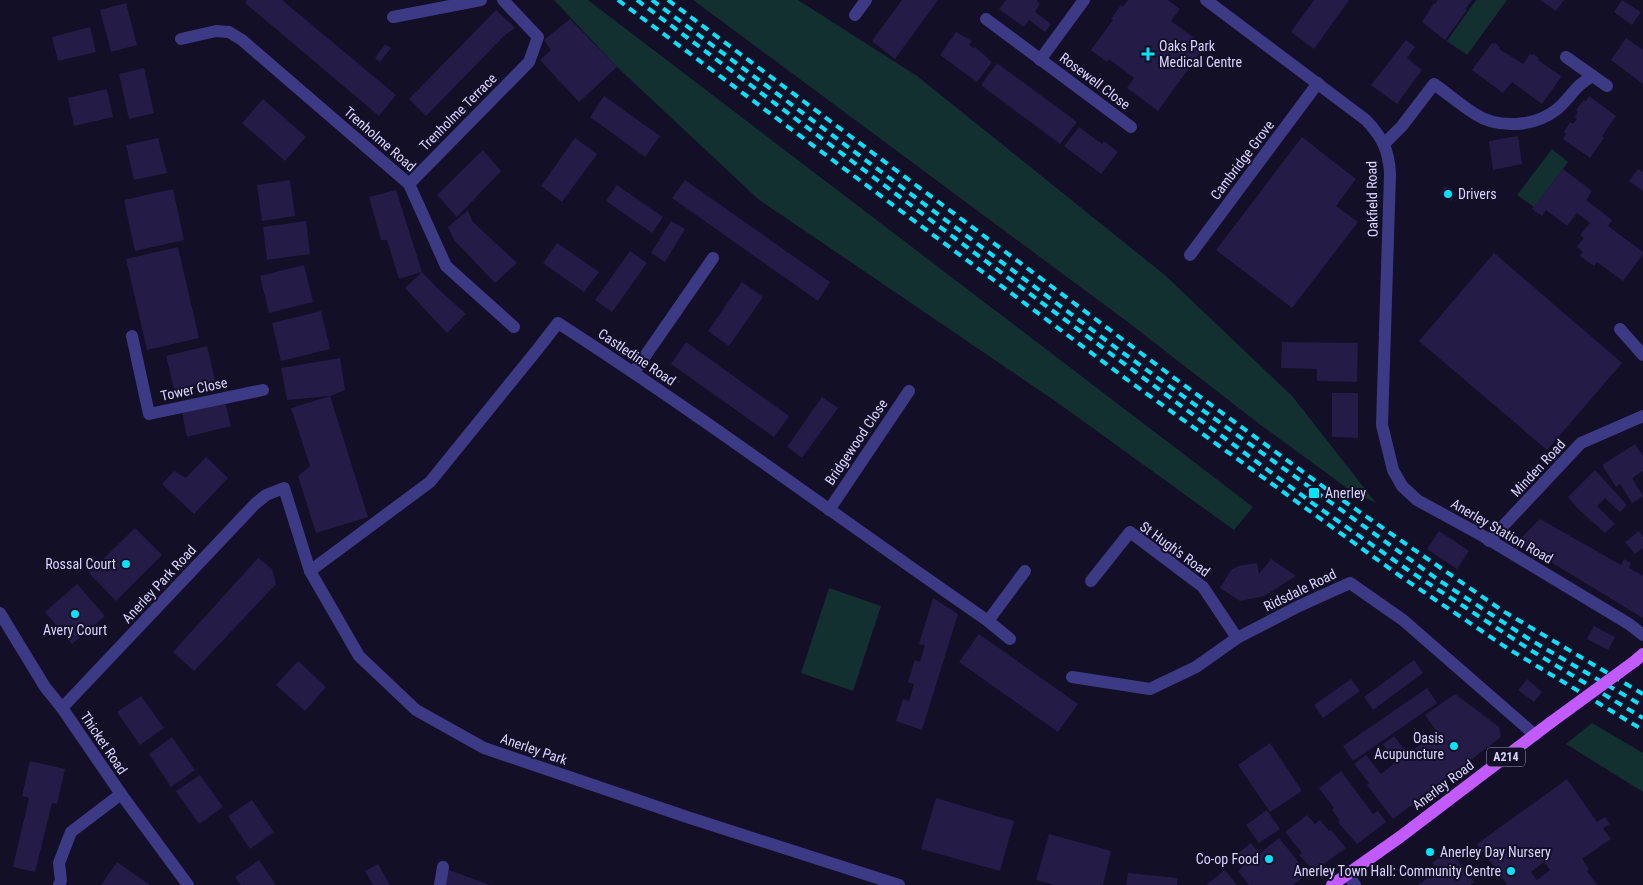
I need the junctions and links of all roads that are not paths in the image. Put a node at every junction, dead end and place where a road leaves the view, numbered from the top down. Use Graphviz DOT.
graph roads {
  1 [pos="481,0"];
  2 [pos="503,0"];
  3 [pos="866,0"];
  4 [pos="1084,0"];
  5 [pos="1206,0"];
  6 [pos="855,15"];
  7 [pos="393,17"];
  8 [pos="986,19"];
  9 [pos="181,39"];
  10 [pos="1566,57"];
  11 [pos="1040,60"];
  12 [pos="1593,76"];
  13 [pos="1318,84"];
  14 [pos="1607,86"];
  15 [pos="1131,127"];
  16 [pos="1384,144"];
  17 [pos="409,184"];
  18 [pos="1190,255"];
  19 [pos="713,258"];
  20 [pos="514,327"];
  21 [pos="1620,329"];
  22 [pos="132,336"];
  23 [pos="1643,355"];
  24 [pos="634,372"];
  25 [pos="264,390"];
  26 [pos="908,391"];
  27 [pos="1643,416"];
  28 [pos="1382,425"];
  29 [pos="284,488"];
  30 [pos="829,510"];
  31 [pos="1490,541"];
  32 [pos="310,571"];
  33 [pos="1026,572"];
  34 [pos="1091,581"];
  35 [pos="0,613"];
  36 [pos="988,621"];
  37 [pos="1643,634"];
  38 [pos="1237,638"];
  39 [pos="1010,639"];
  40 [pos="1639,658"];
  41 [pos="1072,677"];
  42 [pos="62,708"];
  43 [pos="1535,735"];
  44 [pos="121,794"];
  45 [pos="443,866"];
  46 [pos="1347,874"];
  47 [pos="59,885"];
  48 [pos="188,885"];
  49 [pos="440,885"];
  50 [pos="899,885"];
  51 [pos="1332,885"];
  52 [pos="1355,885"];
  1 -- 7 [label="street"];
  2 -- 17 [label="street, Trenholme Terrace"];
  3 -- 6 [label="street"];
  4 -- 11 [label="street, Rosewell Close"];
  5 -- 13 [label="street, Oakfield Road"];
  8 -- 11 [label="street, Rosewell Close"];
  9 -- 17 [label="street, Trenholme Road"];
  10 -- 12 [label="street"];
  11 -- 15 [label="street, Rosewell Close"];
  12 -- 14 [label="street"];
  12 -- 16 [label="street"];
  13 -- 16 [label="street, Oakfield Road"];
  13 -- 18 [label="street, Cambridge Grove"];
  16 -- 28 [label="street, Oakfield Road"];
  17 -- 20 [label="street, Trenholme Road"];
  19 -- 24 [label="street"];
  21 -- 23 [label="street"];
  22 -- 25 [label="street, Tower Close"];
  24 -- 30 [label="street, Castledine Road"];
  24 -- 32 [label="street, Castledine Road"];
  26 -- 30 [label="street, Bridgewood Close"];
  27 -- 31 [label="street, Minden Road"];
  28 -- 31 [label="street, Anerley Station Road"];
  29 -- 32 [label="street, Anerley Park"];
  29 -- 42 [label="street, Anerley Park Road"];
  30 -- 36 [label="street, Castledine Road"];
  31 -- 37 [label="street, Anerley Station Road"];
  32 -- 50 [label="street, Anerley Park"];
  33 -- 36 [label="street"];
  34 -- 38 [label="street, St Hugh's Road"];
  35 -- 42 [label="street, Thicket Road"];
  36 -- 39 [label="street, Castledine Road"];
  38 -- 41 [label="street, Ridsdale Road"];
  38 -- 43 [label="street, Ridsdale Road"];
  40 -- 43 [label="main road, Anerley Road / A214, bridge"];
  42 -- 44 [label="street, Thicket Road"];
  43 -- 46 [label="main road, Anerley Road / A214"];
  44 -- 47 [label="street"];
  44 -- 48 [label="street, Thicket Road"];
  45 -- 49 [label="street"];
  46 -- 51 [label="main road, Anerley Road / A214"];
  46 -- 52 [label="street"];
}
